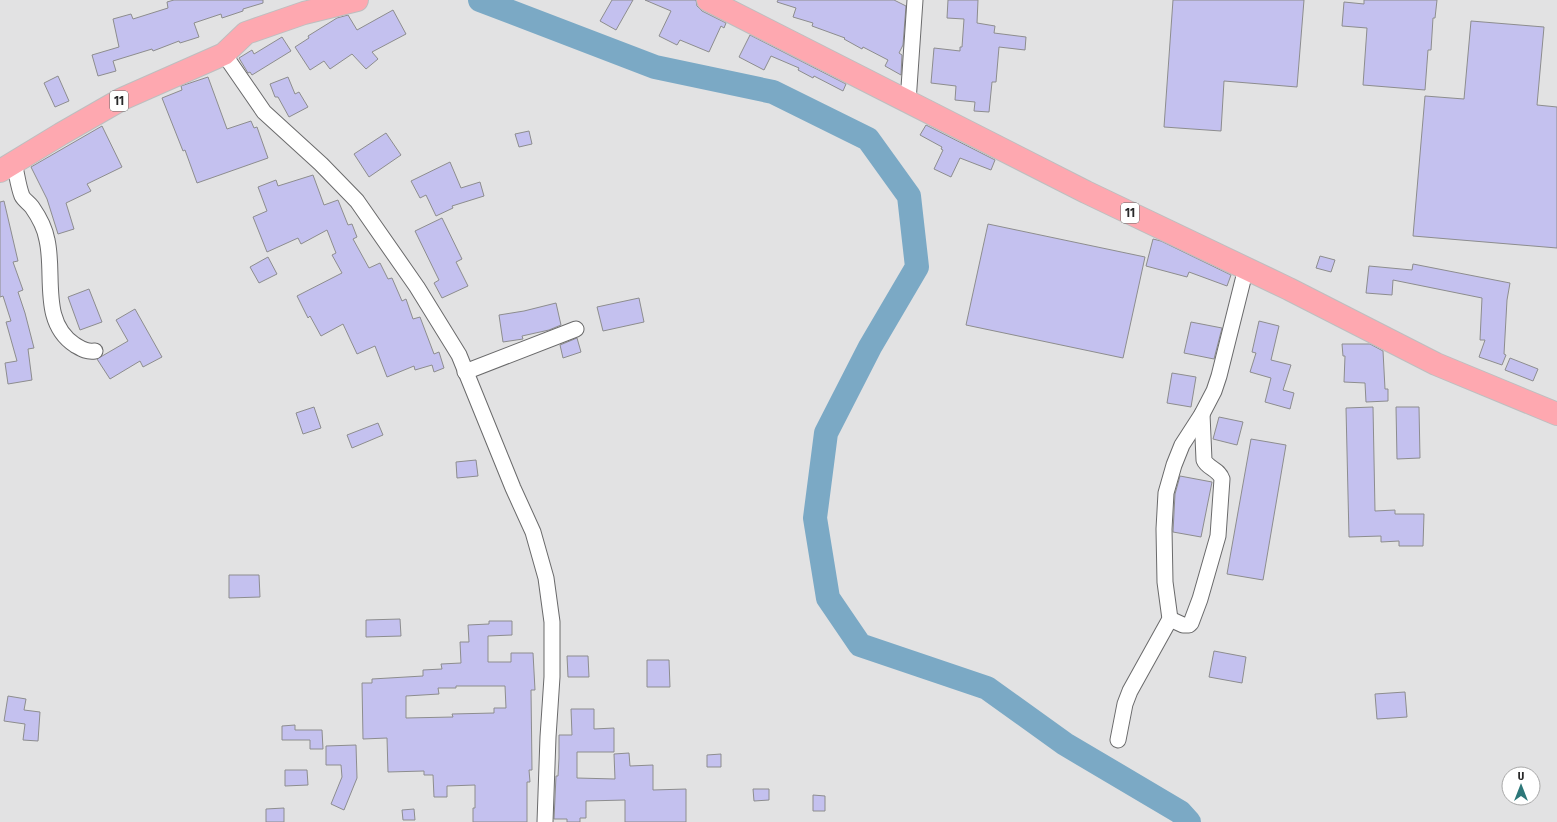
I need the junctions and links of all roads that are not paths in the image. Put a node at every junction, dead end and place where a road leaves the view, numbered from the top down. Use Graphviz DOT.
graph roads {
  1 [pos="302,0"];
  2 [pos="356,0"];
  3 [pos="708,0"];
  4 [pos="915,0"];
  5 [pos="242,38"];
  6 [pos="224,54"];
  7 [pos="908,102"];
  8 [pos="7,167"];
  9 [pos="1246,268"];
  10 [pos="576,329"];
  11 [pos="95,351"];
  12 [pos="465,372"];
  13 [pos="1202,414"];
  14 [pos="1557,414"];
  15 [pos="1170,619"];
  16 [pos="1118,740"];
  17 [pos="545,822"];
  1 -- 5 [label="highway"];
  2 -- 5 [label="highway, 11"];
  3 -- 7 [label="highway, 11"];
  4 -- 7 [label="street"];
  5 -- 6 [label="highway, 11"];
  6 -- 8 [label="highway, 11"];
  6 -- 12 [label="street"];
  7 -- 9 [label="highway, 11"];
  8 -- 11 [label="street"];
  9 -- 13 [label="street"];
  9 -- 14 [label="highway, 11"];
  10 -- 12 [label="street"];
  12 -- 17 [label="street"];
  13 -- 15 [label="street"];
  13 -- 15 [label="street"];
  15 -- 16 [label="street"];
}
